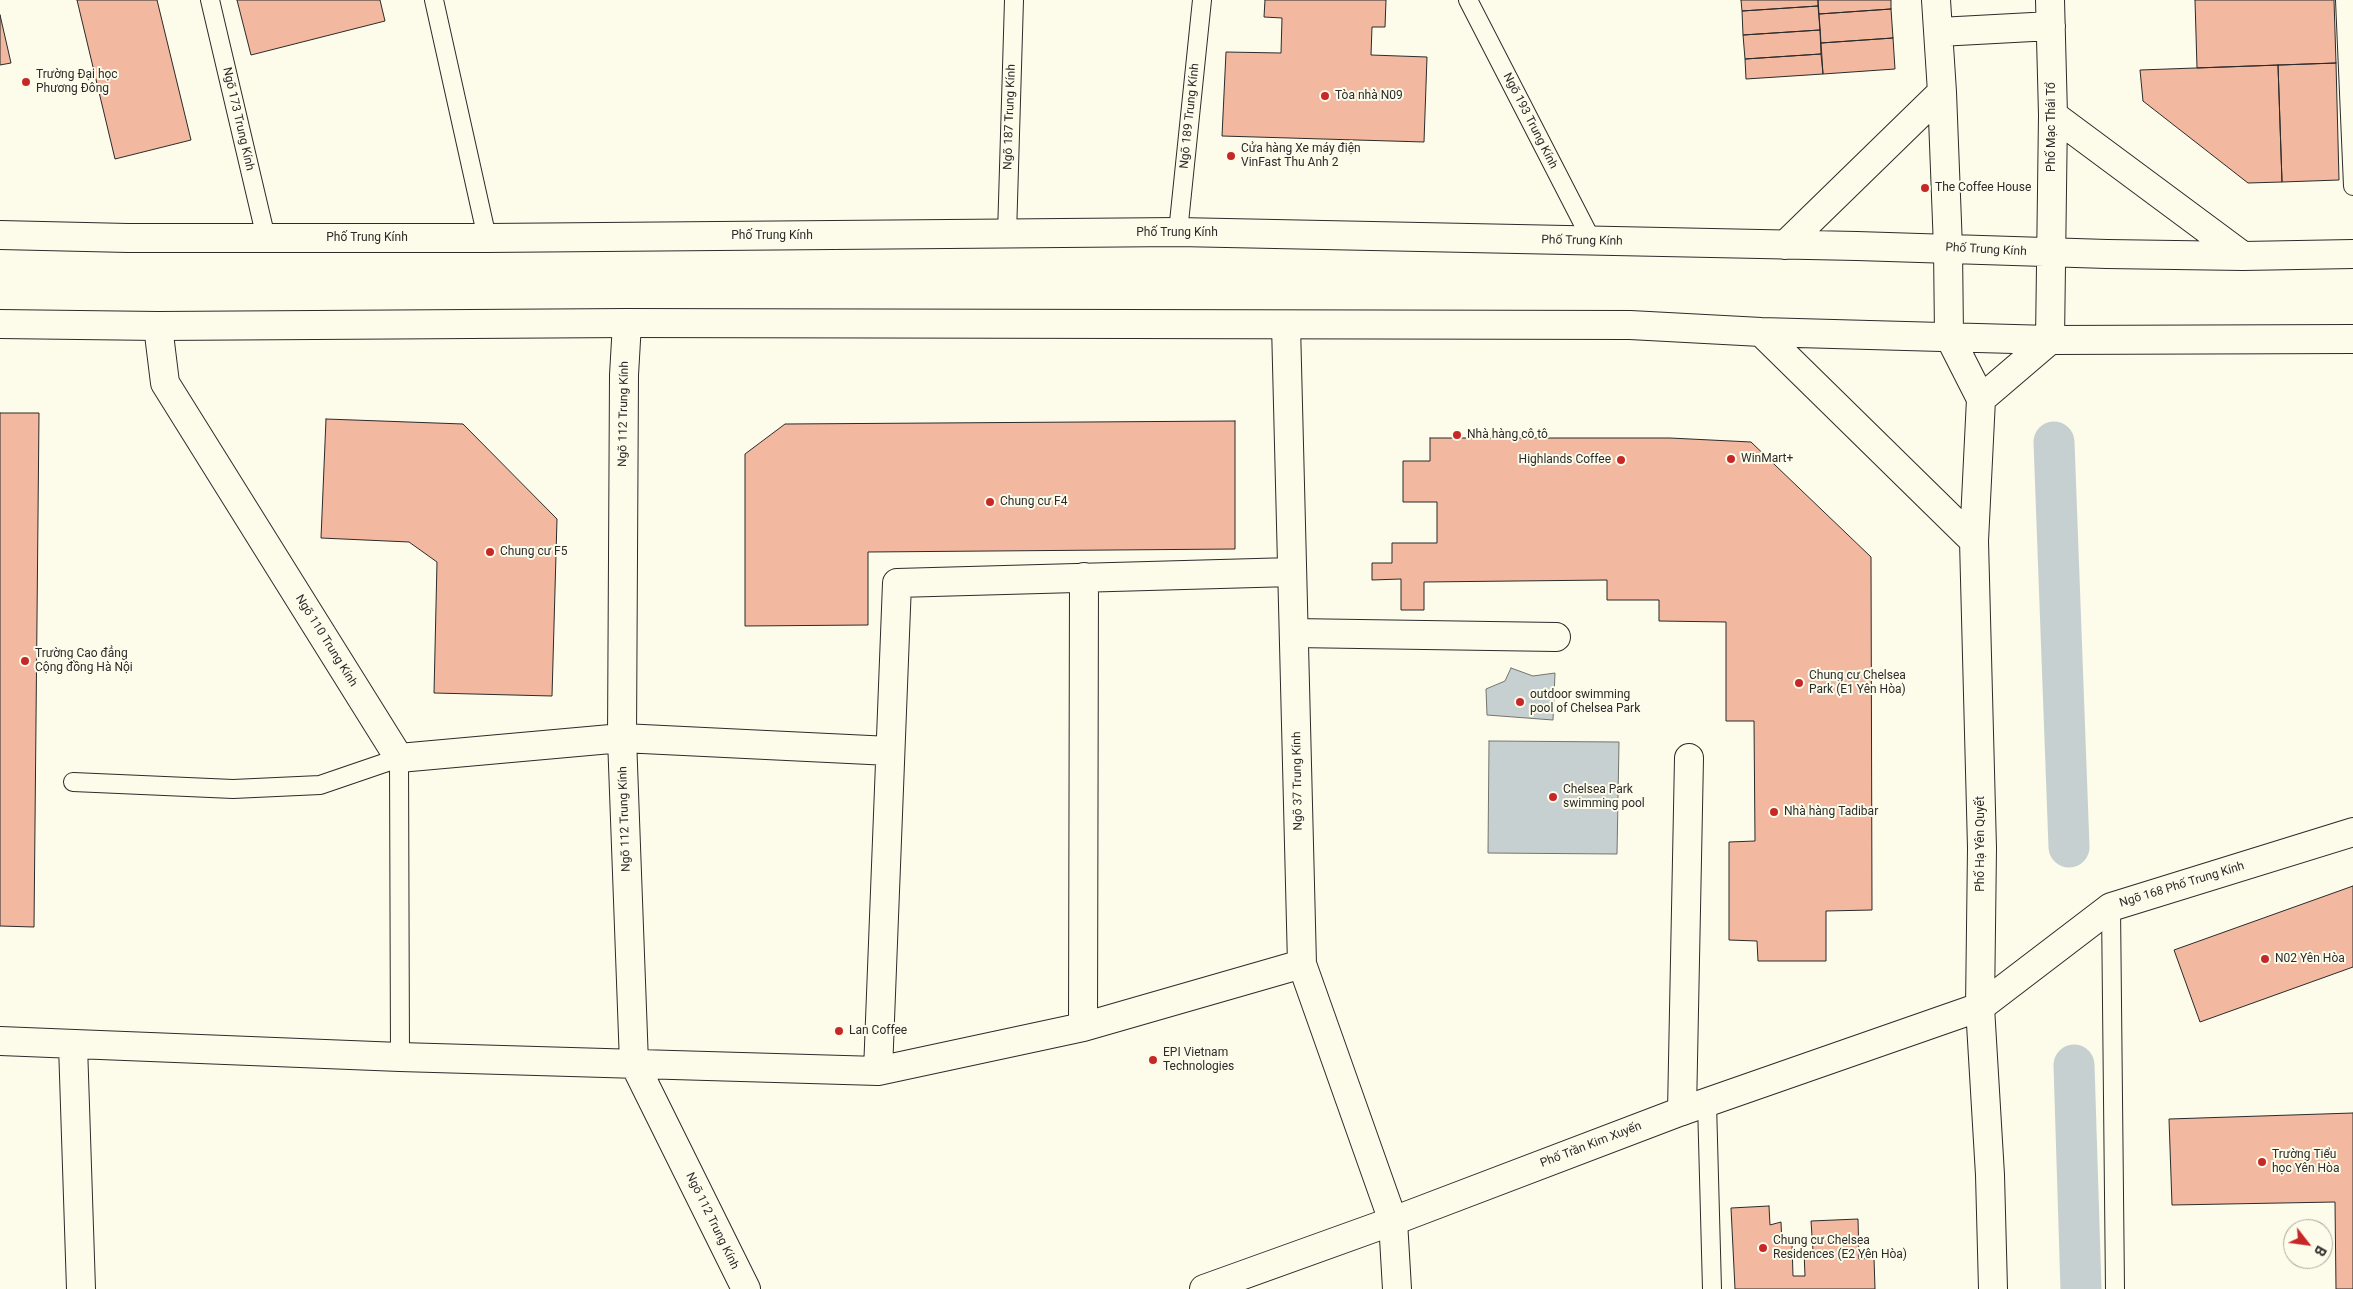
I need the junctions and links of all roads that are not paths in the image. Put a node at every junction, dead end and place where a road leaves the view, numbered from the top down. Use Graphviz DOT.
graph roads {
  1 [pos="210,0"];
  2 [pos="434,0"];
  3 [pos="1014,0"];
  4 [pos="1202,0"];
  5 [pos="1468,0"];
  6 [pos="1936,0"];
  7 [pos="2345,0"];
  8 [pos="2050,13"];
  9 [pos="1939,32"];
  10 [pos="1942,92"];
  11 [pos="2053,115"];
  12 [pos="2353,186"];
  13 [pos="1178,232"];
  14 [pos="0,235"];
  15 [pos="1007,235"];
  16 [pos="266,238"];
  17 [pos="487,238"];
  18 [pos="1592,241"];
  19 [pos="1785,245"];
  20 [pos="1948,248"];
  21 [pos="2052,253"];
  22 [pos="2353,254"];
  23 [pos="2243,256"];
  24 [pos="627,323"];
  25 [pos="0,324"];
  26 [pos="1286,325"];
  27 [pos="158,326"];
  28 [pos="1761,332"];
  29 [pos="1949,336"];
  30 [pos="2353,338"];
  31 [pos="2050,340"];
  32 [pos="1981,399"];
  33 [pos="1974,541"];
  34 [pos="1292,572"];
  35 [pos="1084,577"];
  36 [pos="1294,633"];
  37 [pos="1556,637"];
  38 [pos="622,738"];
  39 [pos="890,751"];
  40 [pos="399,758"];
  41 [pos="1689,758"];
  42 [pos="73,782"];
  43 [pos="2353,832"];
  44 [pos="2111,908"];
  45 [pos="1302,964"];
  46 [pos="1980,1007"];
  47 [pos="1083,1028"];
  48 [pos="0,1041"];
  49 [pos="73,1045"];
  50 [pos="400,1057"];
  51 [pos="634,1063"];
  52 [pos="878,1071"];
  53 [pos="1694,1107"];
  54 [pos="1392,1221"];
  55 [pos="81,1289"];
  56 [pos="746,1289"];
  57 [pos="1204,1289"];
  58 [pos="1397,1289"];
  59 [pos="1712,1289"];
  60 [pos="1993,1289"];
  61 [pos="2115,1289"];
  1 -- 16 [label="lane, Ngõ 173 Trung Kính"];
  2 -- 17 [label="lane"];
  3 -- 15 [label="lane, Ngõ 187 Trung Kính"];
  4 -- 13 [label="lane, Ngõ 189 Trung Kính"];
  5 -- 18 [label="lane, Ngõ 193 Trung Kính"];
  6 -- 9 [label="street"];
  7 -- 12 [label="lane"];
  8 -- 9 [label="street"];
  8 -- 11 [label="street, Phố Mạc Thái Tổ"];
  9 -- 10 [label="street"];
  10 -- 19 [label="street"];
  10 -- 20 [label="street"];
  11 -- 21 [label="street, Phố Mạc Thái Tổ"];
  11 -- 23 [label="street"];
  13 -- 15 [label="street, Phố Trung Kính"];
  13 -- 18 [label="street, Phố Trung Kính"];
  14 -- 16 [label="street, Phố Trung Kính"];
  15 -- 17 [label="street, Phố Trung Kính"];
  16 -- 17 [label="street, Phố Trung Kính"];
  18 -- 19 [label="street, Phố Trung Kính"];
  19 -- 20 [label="street, Phố Trung Kính"];
  20 -- 21 [label="street, Phố Trung Kính"];
  20 -- 29 [label="street"];
  21 -- 23 [label="street, Phố Trung Kính"];
  21 -- 31 [label="street, Phố Mạc Thái Tổ"];
  22 -- 23 [label="street, Phố Trung Kính"];
  24 -- 26 [label="street"];
  24 -- 27 [label="street"];
  24 -- 38 [label="street, Ngõ 112 Trung Kính"];
  25 -- 27 [label="street"];
  26 -- 28 [label="street"];
  26 -- 34 [label="street, Ngõ 37 Trung Kính"];
  27 -- 40 [label="street, Ngõ 110 Trung Kính"];
  28 -- 29 [label="street"];
  28 -- 33 [label="street"];
  29 -- 31 [label="street"];
  29 -- 32 [label="street, Phố Hạ Yên Quyết"];
  30 -- 31 [label="street"];
  31 -- 32 [label="street"];
  32 -- 33 [label="street, Phố Hạ Yên Quyết"];
  33 -- 46 [label="street, Phố Hạ Yên Quyết"];
  34 -- 35 [label="street"];
  34 -- 36 [label="street, Ngõ 37 Trung Kính"];
  35 -- 39 [label="street"];
  35 -- 47 [label="street"];
  36 -- 37 [label="street"];
  36 -- 45 [label="street, Ngõ 37 Trung Kính"];
  38 -- 39 [label="street"];
  38 -- 40 [label="street"];
  38 -- 51 [label="street, Ngõ 112 Trung Kính"];
  39 -- 52 [label="street"];
  40 -- 42 [label="lane"];
  40 -- 50 [label="lane"];
  41 -- 53 [label="street"];
  43 -- 44 [label="street, Ngõ 168 Phố Trung Kính"];
  44 -- 46 [label="street, Ngõ 168 Phố Trung Kính"];
  44 -- 61 [label="lane"];
  45 -- 47 [label="street"];
  45 -- 54 [label="street, Ngõ 37 Trung Kính"];
  46 -- 53 [label="street, Phố Trần Kim Xuyến"];
  46 -- 60 [label="street, Phố Hạ Yên Quyết"];
  47 -- 52 [label="street"];
  48 -- 49 [label="street"];
  49 -- 50 [label="street"];
  49 -- 55 [label="street"];
  50 -- 51 [label="street"];
  51 -- 52 [label="street"];
  51 -- 56 [label="street, Ngõ 112 Trung Kính"];
  53 -- 54 [label="street, Phố Trần Kim Xuyến"];
  53 -- 59 [label="lane"];
  54 -- 57 [label="street, Phố Trần Kim Xuyến"];
  54 -- 58 [label="street, Ngõ 37 Trung Kính"];
}
